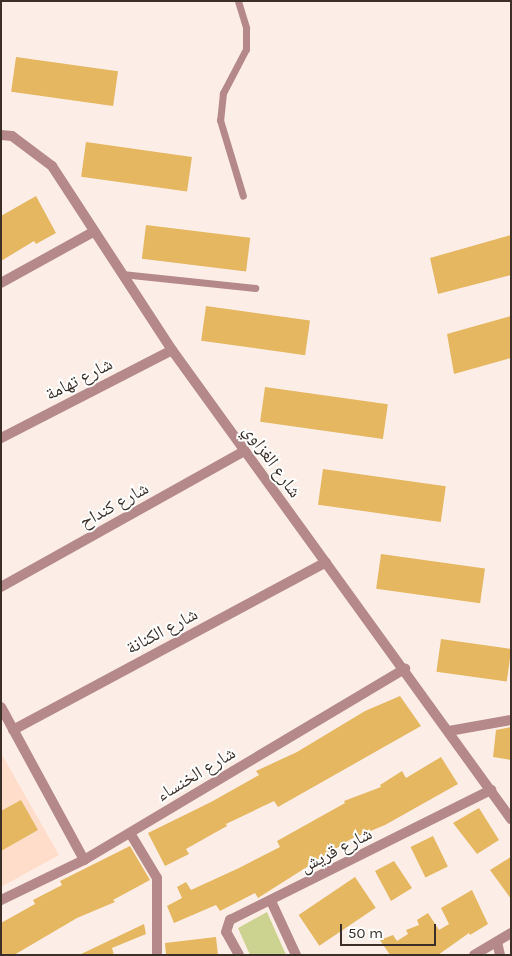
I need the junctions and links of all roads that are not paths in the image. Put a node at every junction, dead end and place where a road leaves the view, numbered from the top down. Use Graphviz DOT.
graph roads {
  1 [pos="238,1"];
  2 [pos="1,135"];
  3 [pos="243,196"];
  4 [pos="93,232"];
  5 [pos="122,274"];
  6 [pos="1,283"];
  7 [pos="256,288"];
  8 [pos="172,350"];
  9 [pos="1,438"];
  10 [pos="244,451"];
  11 [pos="326,562"];
  12 [pos="1,587"];
  13 [pos="405,669"];
  14 [pos="1,707"];
  15 [pos="511,720"];
  16 [pos="14,730"];
  17 [pos="449,731"];
  18 [pos="491,790"];
  19 [pos="511,819"];
  20 [pos="130,832"];
  21 [pos="84,860"];
  22 [pos="1,900"];
  23 [pos="272,901"];
  24 [pos="511,933"];
  25 [pos="497,942"];
  26 [pos="157,955"];
  27 [pos="239,955"];
  28 [pos="296,955"];
  29 [pos="474,955"];
  30 [pos="500,955"];
  1 -- 3 [label="lane"];
  2 -- 4 [label="street, شارع الغزاوي"];
  4 -- 5 [label="street, شارع الغزاوي"];
  4 -- 6 [label="street"];
  5 -- 7 [label="lane"];
  5 -- 8 [label="street, شارع الغزاوي"];
  8 -- 9 [label="street, شارع تهامة"];
  8 -- 10 [label="street, شارع الغزاوي"];
  10 -- 11 [label="street, شارع الغزاوي"];
  10 -- 12 [label="street, شارع كنداح"];
  11 -- 13 [label="street, شارع الغزاوي"];
  11 -- 16 [label="street, شارع الكنانة"];
  13 -- 17 [label="street, شارع الغزاوي"];
  13 -- 20 [label="street, شارع الخنساء"];
  14 -- 16 [label="street"];
  15 -- 17 [label="street"];
  16 -- 21 [label="street"];
  17 -- 18 [label="street, شارع الغزاوي"];
  18 -- 19 [label="street, شارع الغزاوي"];
  18 -- 23 [label="street, شارع قريش"];
  20 -- 21 [label="street, شارع الخنساء"];
  20 -- 26 [label="street"];
  21 -- 22 [label="street, شارع الخنساء"];
  23 -- 27 [label="street, شارع قريش"];
  23 -- 28 [label="street"];
  24 -- 25 [label="street"];
  25 -- 29 [label="street"];
  25 -- 30 [label="street"];
}
